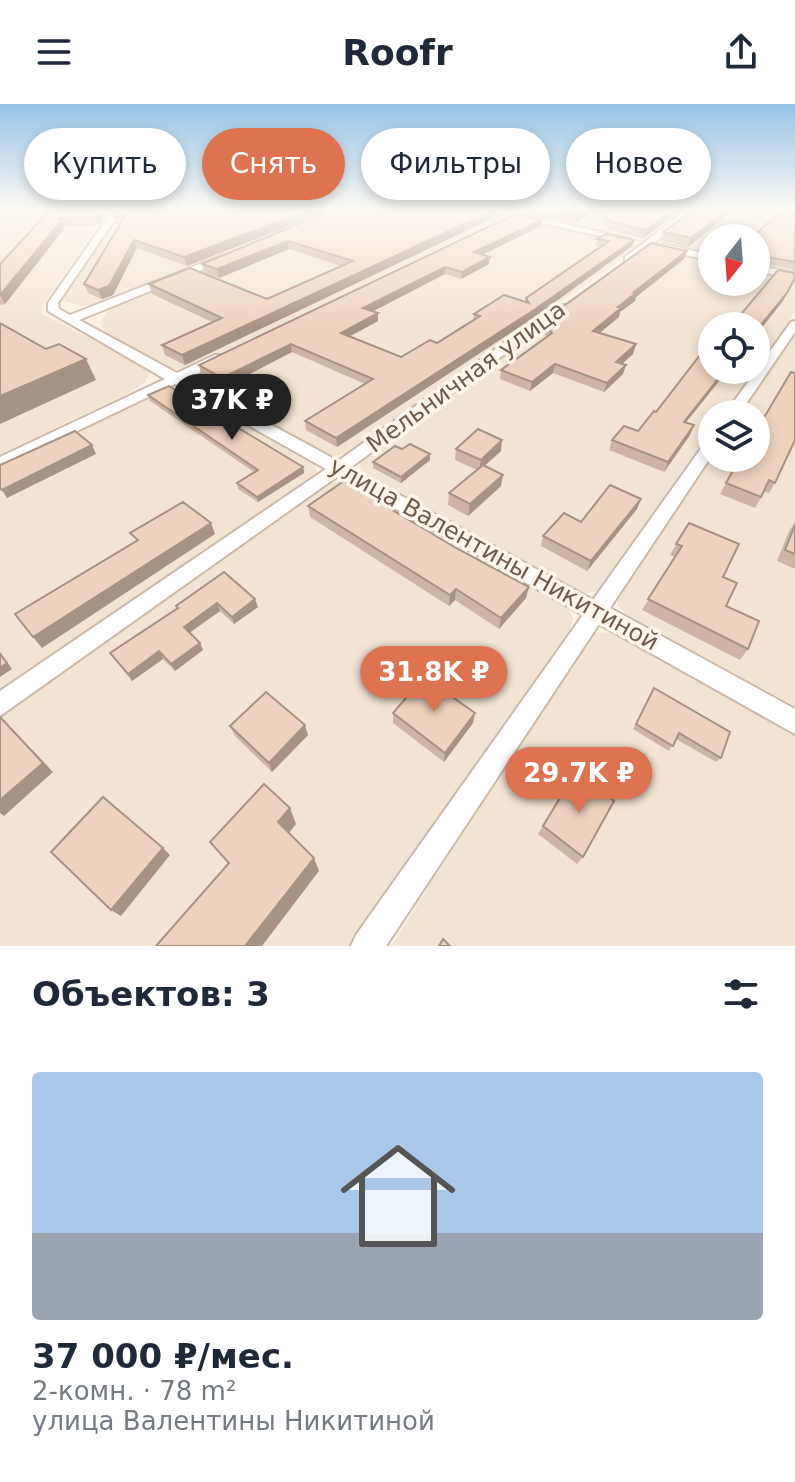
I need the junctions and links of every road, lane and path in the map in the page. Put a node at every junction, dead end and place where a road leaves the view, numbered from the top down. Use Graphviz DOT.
graph roads {
  1 [pos="90,249"];
  2 [pos="641,249"];
  3 [pos="672,249"];
  4 [pos="234,253"];
  5 [pos="698,255"];
  6 [pos="618,267"];
  7 [pos="770,271"];
  8 [pos="795,276"];
  9 [pos="580,294"];
  10 [pos="69,320"];
  11 [pos="795,324"];
  12 [pos="227,354"];
  13 [pos="175,379"];
  14 [pos="742,400"];
  15 [pos="0,463"];
  16 [pos="698,463"];
  17 [pos="339,468"];
  18 [pos="596,610"];
  19 [pos="0,705"];
  20 [pos="795,722"];
  21 [pos="367,946"];
  1 -- 10 [label="street"];
  2 -- 6 [label="street"];
  3 -- 5 [label="street"];
  4 -- 10 [label="street"];
  7 -- 8 [label="street"];
  9 -- 17 [label="street, Мельничная улица"];
  10 -- 13 [label="street, улица Валентины Никитиной"];
  11 -- 14 [label="street"];
  12 -- 13 [label="street"];
  13 -- 15 [label="street"];
  13 -- 17 [label="street, улица Валентины Никитиной"];
  16 -- 18 [label="street"];
  17 -- 18 [label="street, улица Валентины Никитиной"];
  17 -- 19 [label="street, Мельничная улица"];
  18 -- 20 [label="street, улица Валентины Никитиной"];
  18 -- 21 [label="street"];
}
